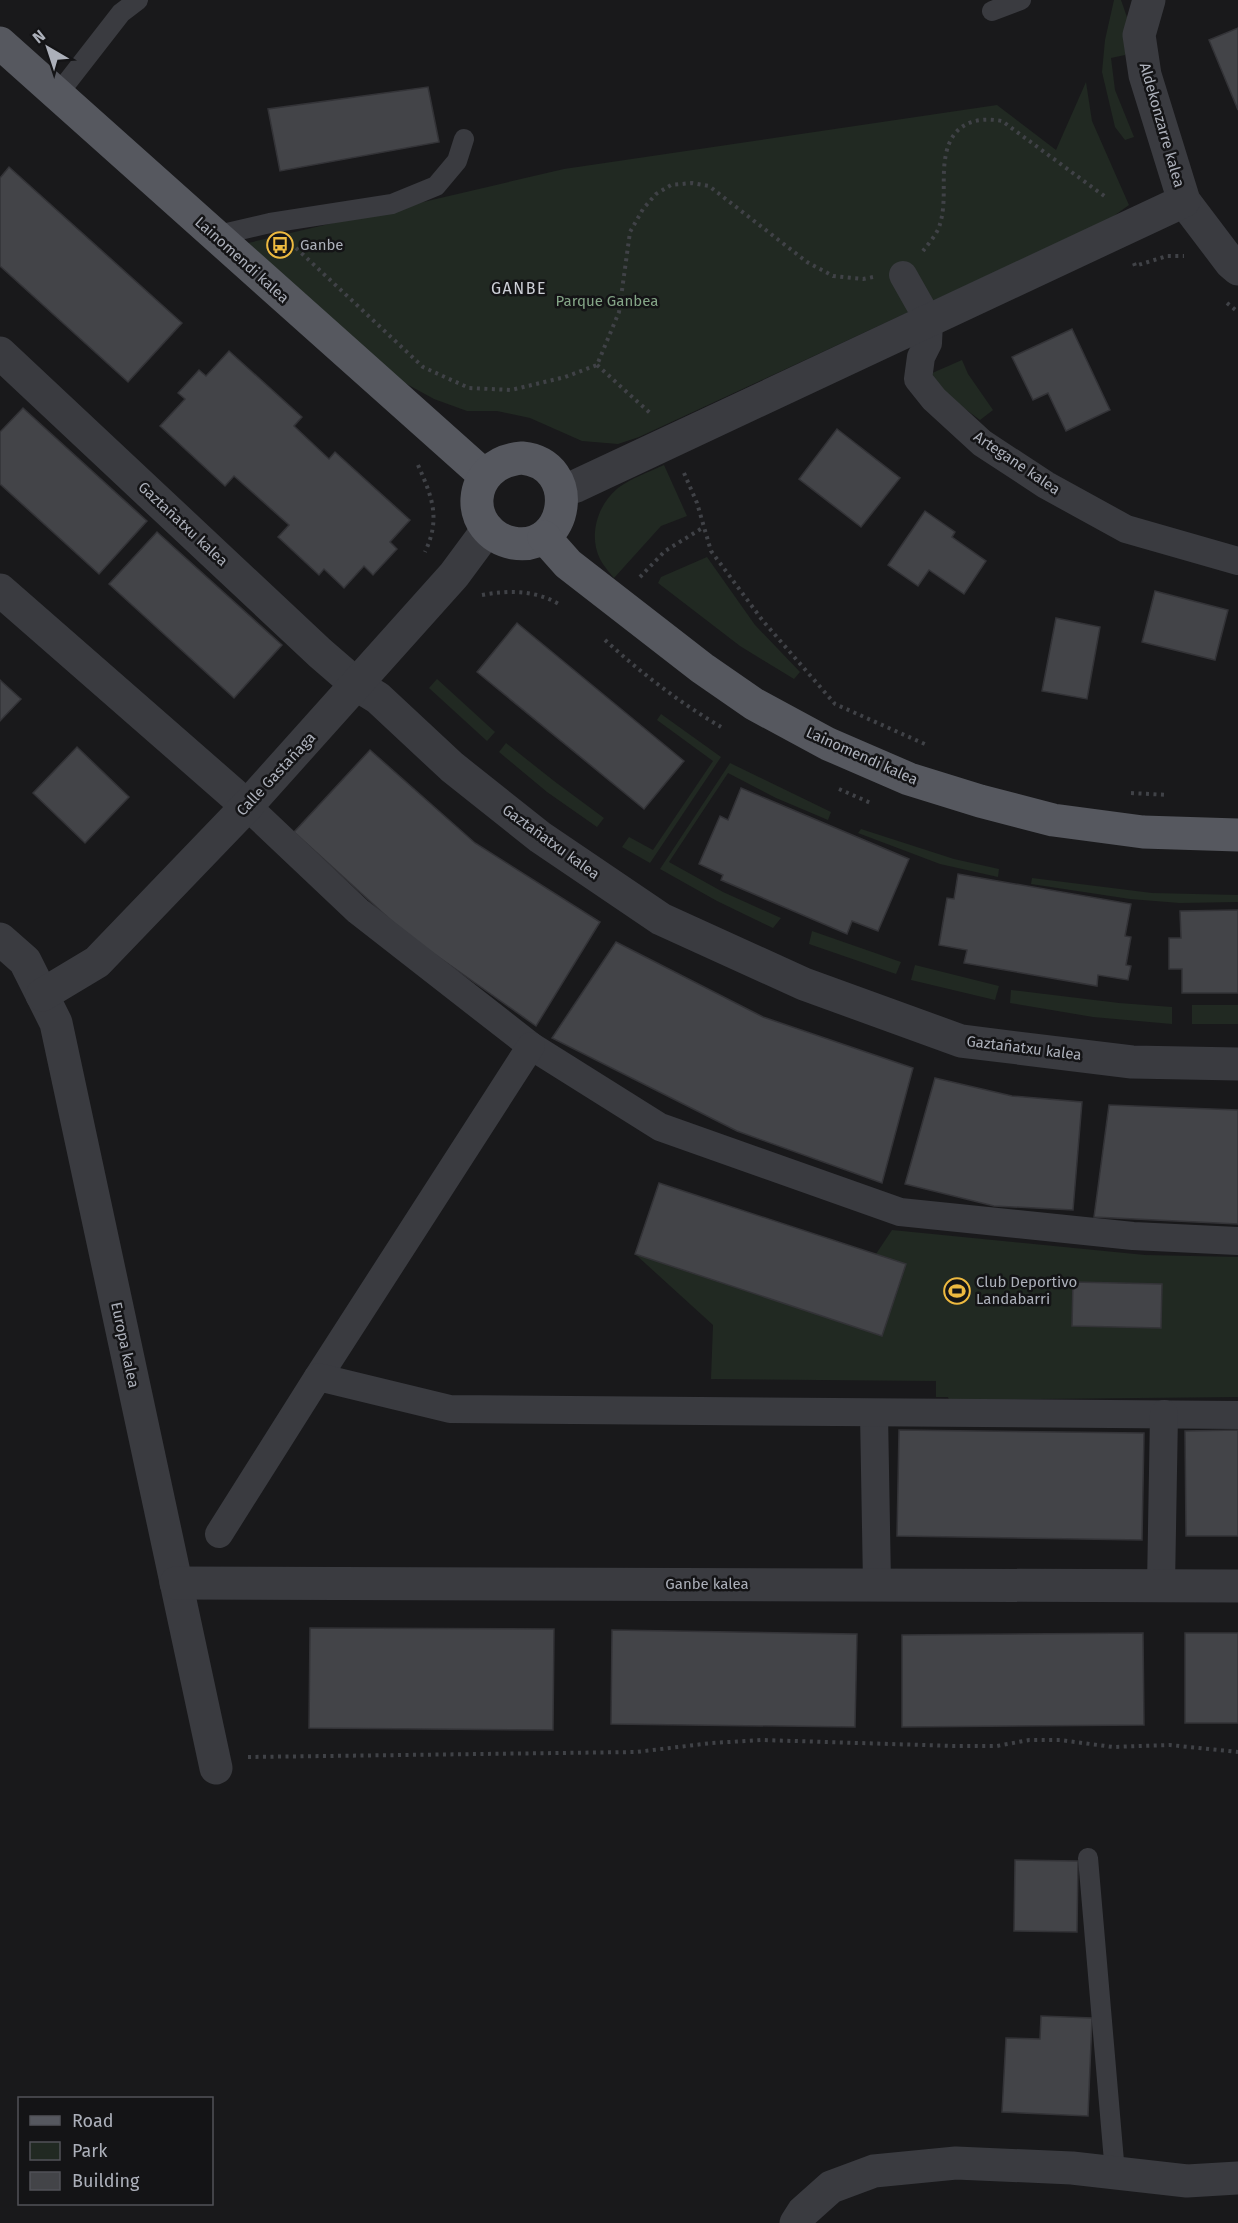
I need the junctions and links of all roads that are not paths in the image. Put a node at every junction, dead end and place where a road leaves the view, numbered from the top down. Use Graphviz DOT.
graph roads {
  1 [pos="138,0"];
  2 [pos="1022,0"];
  3 [pos="1149,0"];
  4 [pos="992,11"];
  5 [pos="0,43"];
  6 [pos="58,94"];
  7 [pos="464,139"];
  8 [pos="1184,201"];
  9 [pos="214,236"];
  10 [pos="1238,269"];
  11 [pos="903,275"];
  12 [pos="929,321"];
  13 [pos="0,352"];
  14 [pos="485,476"];
  15 [pos="561,491"];
  16 [pos="488,529"];
  17 [pos="544,537"];
  18 [pos="1238,561"];
  19 [pos="0,590"];
  20 [pos="357,685"];
  21 [pos="247,806"];
  22 [pos="1238,835"];
  23 [pos="0,939"];
  24 [pos="42,995"];
  25 [pos="531,1046"];
  26 [pos="1238,1064"];
  27 [pos="1238,1242"];
  28 [pos="318,1377"];
  29 [pos="874,1413"];
  30 [pos="1164,1414"];
  31 [pos="1238,1414"];
  32 [pos="219,1534"];
  33 [pos="176,1583"];
  34 [pos="878,1584"];
  35 [pos="1161,1586"];
  36 [pos="1238,1586"];
  37 [pos="215,1763"];
  38 [pos="1088,1858"];
  39 [pos="1115,2173"];
  40 [pos="1238,2178"];
  41 [pos="796,2223"];
  1 -- 6 [label="lane"];
  2 -- 4 [label="lane"];
  3 -- 8 [label="street, Aldekonzarre kalea"];
  5 -- 6 [label="main road, Lainomendi kalea"];
  6 -- 9 [label="main road, Lainomendi kalea"];
  7 -- 9 [label="lane"];
  8 -- 10 [label="street, Aldekonzarre kalea"];
  8 -- 12 [label="street"];
  9 -- 14 [label="main road, Lainomendi kalea"];
  11 -- 12 [label="street"];
  12 -- 15 [label="street"];
  12 -- 18 [label="street, Artegane kalea"];
  13 -- 20 [label="street, Gaztañatxu kalea"];
  14 -- 15 [label="main road"];
  14 -- 16 [label="main road"];
  15 -- 17 [label="main road"];
  16 -- 17 [label="main road"];
  16 -- 20 [label="street, Calle Gastañaga"];
  17 -- 22 [label="main road, Lainomendi kalea"];
  19 -- 21 [label="street"];
  20 -- 21 [label="street, Calle Gastañaga"];
  20 -- 26 [label="street, Gaztañatxu kalea"];
  21 -- 24 [label="street, Calle Gastañaga"];
  21 -- 25 [label="street"];
  23 -- 24 [label="street, Europa kalea"];
  24 -- 33 [label="street, Europa kalea"];
  25 -- 27 [label="street"];
  25 -- 28 [label="street"];
  28 -- 29 [label="street"];
  28 -- 32 [label="street"];
  29 -- 30 [label="street"];
  29 -- 34 [label="street"];
  30 -- 31 [label="street"];
  30 -- 35 [label="street"];
  33 -- 34 [label="street, Ganbe kalea"];
  33 -- 37 [label="street, Europa kalea"];
  34 -- 35 [label="street, Ganbe kalea"];
  35 -- 36 [label="street, Ganbe kalea"];
  38 -- 39 [label="lane"];
  39 -- 40 [label="street"];
  39 -- 41 [label="street"];
}
